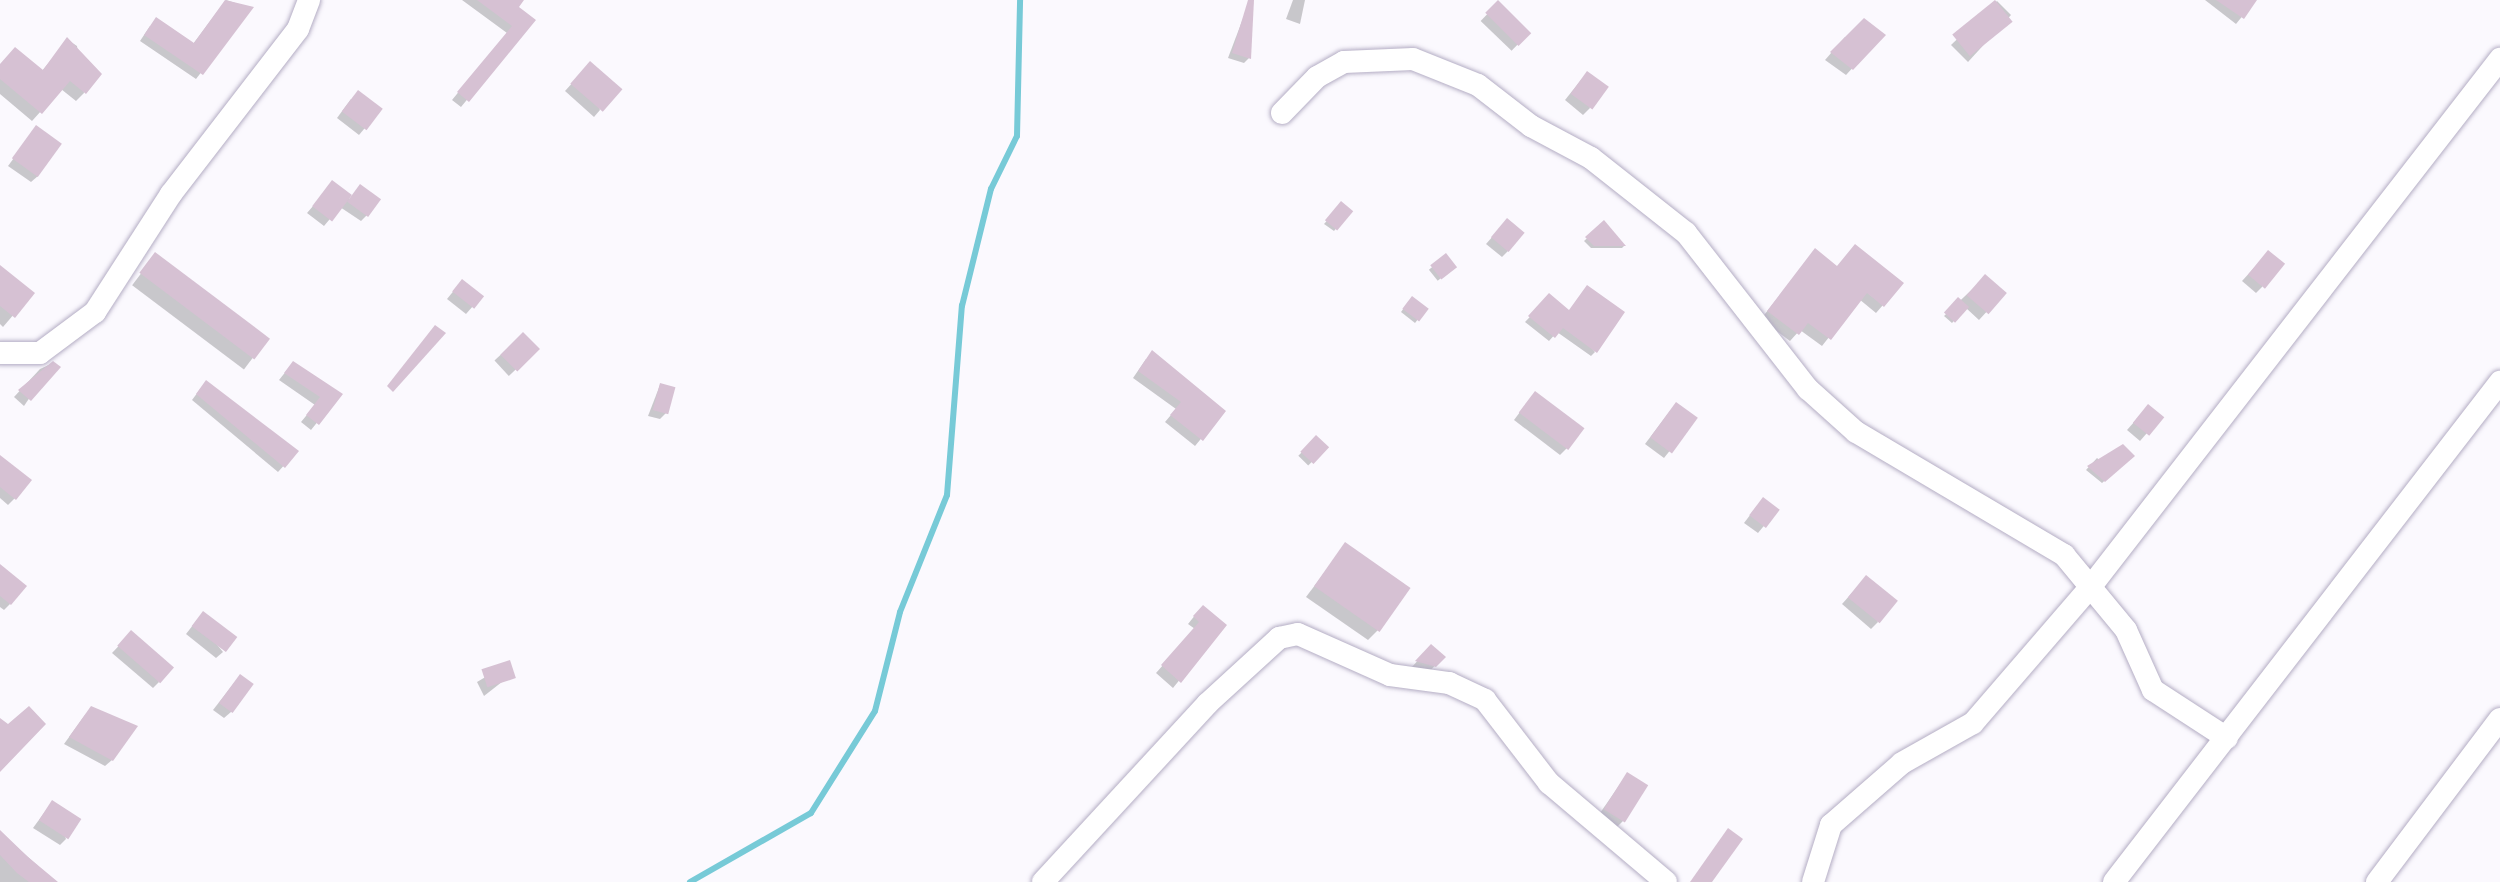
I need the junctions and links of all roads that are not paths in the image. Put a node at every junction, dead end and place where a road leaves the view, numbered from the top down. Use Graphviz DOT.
graph roads {
  1 [pos="309,0"];
  2 [pos="2500,59"];
  3 [pos="1282,113"];
  4 [pos="0,353"];
  5 [pos="2500,382"];
  6 [pos="2092,585"];
  7 [pos="2500,719"];
  8 [pos="2227,738"];
  9 [pos="1043,882"];
  10 [pos="1666,882"];
  11 [pos="1813,882"];
  12 [pos="2114,882"];
  13 [pos="2377,882"];
  1 -- 4 [label="street"];
  2 -- 6 [label="street"];
  3 -- 6 [label="street"];
  5 -- 8 [label="street"];
  6 -- 8 [label="street"];
  6 -- 11 [label="street"];
  7 -- 13 [label="street"];
  8 -- 12 [label="street"];
  9 -- 10 [label="street"];
}
